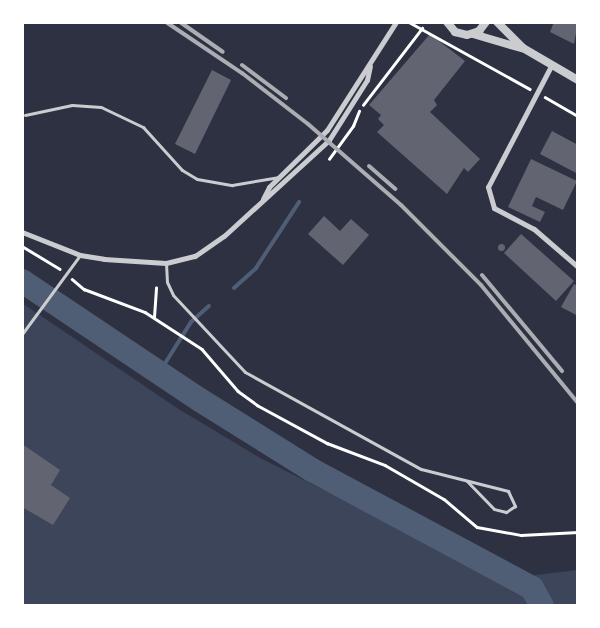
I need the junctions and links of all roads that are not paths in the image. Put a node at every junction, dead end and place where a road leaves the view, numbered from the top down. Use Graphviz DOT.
graph roads {
  1 [pos="396,22"];
  2 [pos="447,22"];
  3 [pos="486,22"];
  4 [pos="497,22"];
  5 [pos="474,34"];
  6 [pos="523,48"];
  7 [pos="370,66"];
  8 [pos="551,66"];
  9 [pos="578,80"];
  10 [pos="25,115"];
  11 [pos="279,177"];
  12 [pos="262,199"];
  13 [pos="22,232"];
  14 [pos="80,255"];
  15 [pos="166,263"];
  16 [pos="578,267"];
  17 [pos="22,334"];
  18 [pos="467,481"];
  1 -- 7 [label="street"];
  2 -- 5 [label="street"];
  3 -- 5 [label="street"];
  4 -- 6 [label="street"];
  5 -- 6 [label="street"];
  6 -- 8 [label="street"];
  7 -- 11 [label="street"];
  7 -- 12 [label="street"];
  8 -- 9 [label="street"];
  8 -- 16 [label="street"];
  10 -- 11 [label="lane"];
  11 -- 12 [label="street"];
  12 -- 15 [label="street"];
  13 -- 14 [label="street"];
  14 -- 15 [label="street"];
  14 -- 17 [label="lane"];
  15 -- 18 [label="lane"];
  18 -- 18 [label="lane"];
}
